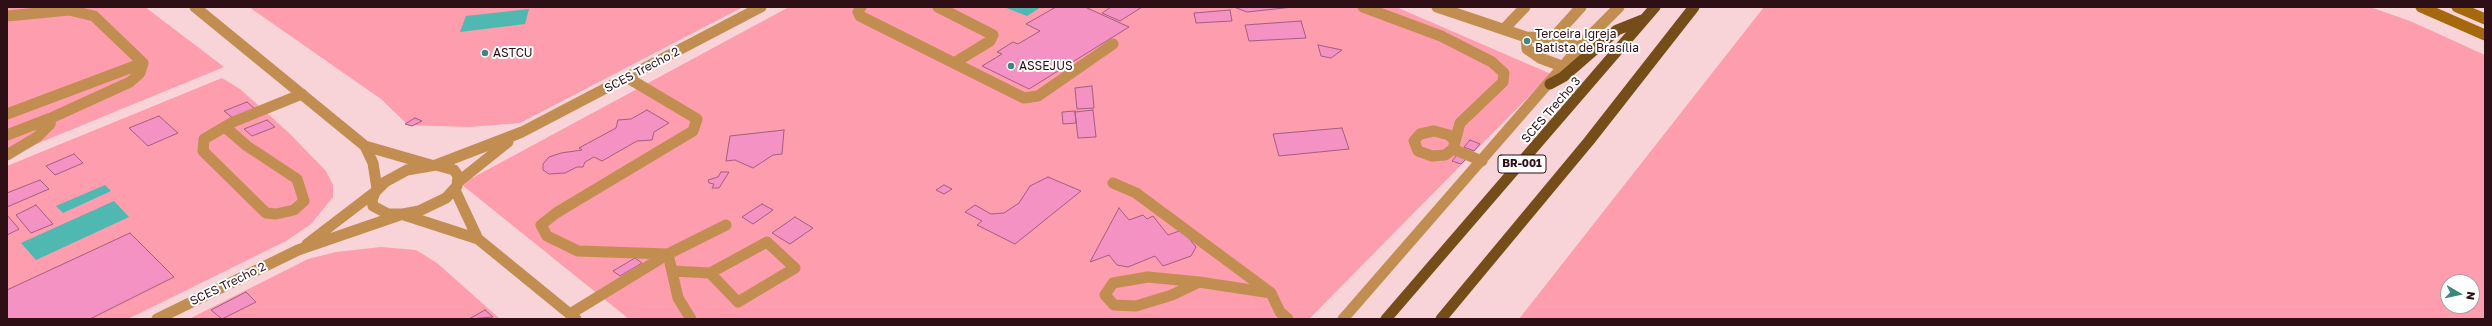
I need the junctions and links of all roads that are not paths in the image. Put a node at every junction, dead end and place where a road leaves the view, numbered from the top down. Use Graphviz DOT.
graph roads {
  1 [pos="195,7"];
  2 [pos="761,7"];
  3 [pos="860,7"];
  4 [pos="938,7"];
  5 [pos="1363,7"];
  6 [pos="1437,7"];
  7 [pos="1470,7"];
  8 [pos="1525,7"];
  9 [pos="1581,7"];
  10 [pos="1619,7"];
  11 [pos="1656,7"];
  12 [pos="1694,7"];
  13 [pos="2421,7"];
  14 [pos="2457,7"];
  15 [pos="1461,15"];
  16 [pos="7,16"];
  17 [pos="1644,18"];
  18 [pos="2485,19"];
  19 [pos="1504,29"];
  20 [pos="2485,35"];
  21 [pos="1526,37"];
  22 [pos="1553,38"];
  23 [pos="1113,44"];
  24 [pos="1580,48"];
  25 [pos="143,63"];
  26 [pos="954,63"];
  27 [pos="1564,67"];
  28 [pos="628,78"];
  29 [pos="1550,84"];
  30 [pos="302,94"];
  31 [pos="7,114"];
  32 [pos="51,118"];
  33 [pos="227,129"];
  34 [pos="522,132"];
  35 [pos="7,135"];
  36 [pos="365,146"];
  37 [pos="7,155"];
  38 [pos="1482,161"];
  39 [pos="434,165"];
  40 [pos="1113,183"];
  41 [pos="456,186"];
  42 [pos="376,191"];
  43 [pos="402,215"];
  44 [pos="726,225"];
  45 [pos="478,239"];
  46 [pos="298,250"];
  47 [pos="668,254"];
  48 [pos="672,271"];
  49 [pos="710,273"];
  50 [pos="1199,282"];
  51 [pos="1271,293"];
  52 [pos="573,316"];
  53 [pos="1280,317"];
  54 [pos="157,319"];
  55 [pos="691,319"];
  56 [pos="1343,319"];
  57 [pos="1386,319"];
  58 [pos="1440,319"];
  1 -- 30 [label="street"];
  2 -- 28 [label="street, SCES Trecho 2"];
  3 -- 26 [label="street"];
  4 -- 26 [label="street"];
  5 -- 38 [label="street"];
  6 -- 15 [label="street"];
  7 -- 15 [label="street"];
  8 -- 19 [label="street"];
  9 -- 22 [label="street"];
  10 -- 24 [label="street"];
  11 -- 17 [label="highway, SCES Trecho 3 / BR-001"];
  12 -- 58 [label="highway, BR-001"];
  13 -- 20 [label="main road"];
  14 -- 18 [label="main road"];
  15 -- 19 [label="street"];
  16 -- 25 [label="street"];
  17 -- 29 [label="highway"];
  17 -- 57 [label="highway, SCES Trecho 3 / BR-001"];
  19 -- 21 [label="street"];
  21 -- 22 [label="street"];
  21 -- 27 [label="street"];
  22 -- 24 [label="street"];
  23 -- 26 [label="street"];
  24 -- 27 [label="street"];
  25 -- 31 [label="street"];
  25 -- 32 [label="street"];
  27 -- 29 [label="street"];
  28 -- 34 [label="street, SCES Trecho 2"];
  28 -- 47 [label="street"];
  29 -- 38 [label="street"];
  30 -- 33 [label="street"];
  30 -- 36 [label="street"];
  32 -- 35 [label="street"];
  32 -- 37 [label="street"];
  33 -- 33 [label="street"];
  34 -- 39 [label="street, SCES Trecho 2"];
  34 -- 41 [label="street, SCES Trecho 2"];
  36 -- 39 [label="street"];
  36 -- 42 [label="street"];
  38 -- 56 [label="street"];
  39 -- 41 [label="street"];
  39 -- 42 [label="street, SCES Trecho 2"];
  40 -- 51 [label="street"];
  41 -- 43 [label="street, SCES Trecho 2"];
  41 -- 45 [label="street"];
  42 -- 43 [label="street"];
  42 -- 46 [label="street, SCES Trecho 2"];
  43 -- 45 [label="street"];
  43 -- 46 [label="street, SCES Trecho 2"];
  44 -- 47 [label="street"];
  45 -- 52 [label="street"];
  46 -- 54 [label="street, SCES Trecho 2"];
  47 -- 48 [label="street"];
  47 -- 52 [label="street"];
  48 -- 49 [label="street"];
  48 -- 55 [label="street"];
  49 -- 49 [label="street"];
  50 -- 50 [label="street"];
  50 -- 51 [label="street"];
  51 -- 53 [label="street"];
}
